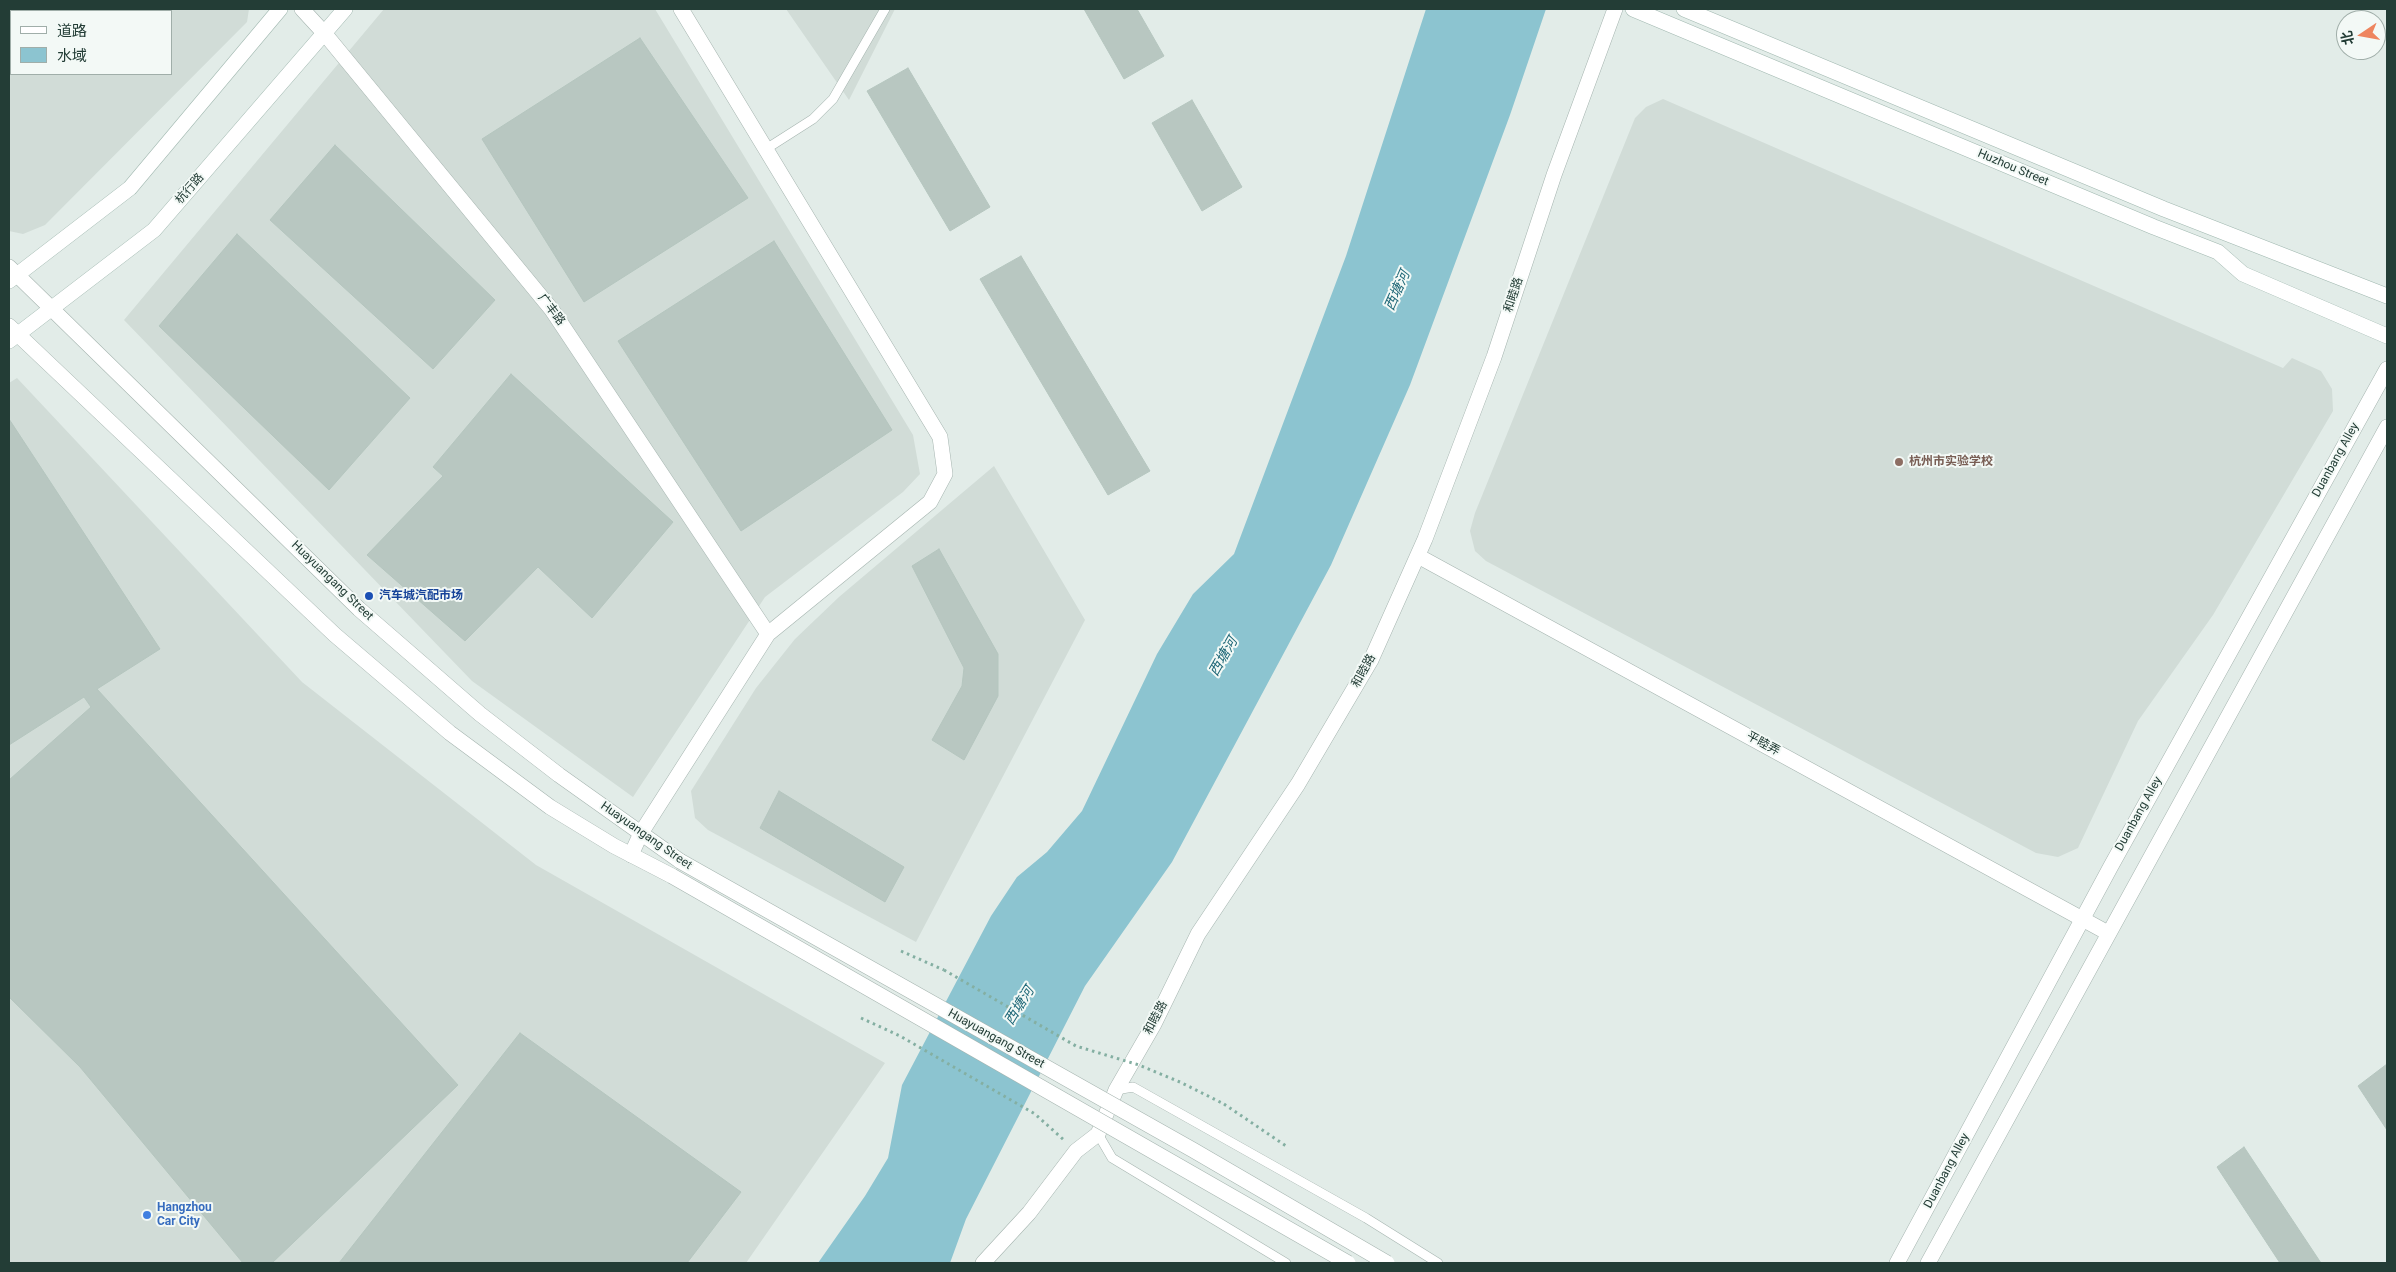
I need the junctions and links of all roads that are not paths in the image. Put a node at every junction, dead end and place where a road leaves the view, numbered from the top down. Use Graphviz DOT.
graph roads {
  1 [pos="280,9"];
  2 [pos="302,9"];
  3 [pos="345,9"];
  4 [pos="681,9"];
  5 [pos="885,9"];
  6 [pos="1615,9"];
  7 [pos="1633,9"];
  8 [pos="1684,9"];
  9 [pos="325,34"];
  10 [pos="766,149"];
  11 [pos="12,274"];
  12 [pos="2387,296"];
  13 [pos="52,307"];
  14 [pos="12,334"];
  15 [pos="2387,336"];
  16 [pos="2387,369"];
  17 [pos="2387,427"];
  18 [pos="1418,556"];
  19 [pos="768,634"];
  20 [pos="641,833"];
  21 [pos="631,854"];
  22 [pos="2083,919"];
  23 [pos="2108,933"];
  24 [pos="1116,1090"];
  25 [pos="1098,1134"];
  26 [pos="983,1263"];
  27 [pos="1286,1263"];
  28 [pos="1348,1263"];
  29 [pos="1387,1263"];
  30 [pos="1438,1263"];
  31 [pos="1897,1263"];
  32 [pos="1928,1263"];
  1 -- 11 [label="street"];
  2 -- 9 [label="street, 广丰路"];
  3 -- 9 [label="street, 杭行路"];
  4 -- 10 [label="street"];
  5 -- 10 [label="lane"];
  6 -- 18 [label="street, 和睦路"];
  7 -- 15 [label="street, Huzhou Street"];
  8 -- 12 [label="street, Huzhou Street"];
  9 -- 13 [label="street, 杭行路"];
  9 -- 19 [label="street, 广丰路"];
  10 -- 19 [label="street"];
  11 -- 13 [label="street, Huayuangang Street"];
  13 -- 14 [label="street, 杭行路"];
  13 -- 20 [label="street, Huayuangang Street"];
  14 -- 21 [label="street, Huayuangang Street"];
  16 -- 22 [label="street, Duanbang Alley"];
  17 -- 23 [label="street"];
  18 -- 22 [label="street, 平睦弄"];
  18 -- 24 [label="street, 和睦路"];
  19 -- 20 [label="street"];
  20 -- 21 [label="street"];
  20 -- 29 [label="street, Huayuangang Street, bridge"];
  21 -- 28 [label="street, Huayuangang Street, bridge"];
  22 -- 23 [label="street, 平睦弄"];
  22 -- 31 [label="street, Duanbang Alley"];
  23 -- 32 [label="street"];
  24 -- 25 [label="street, 和睦路"];
  24 -- 30 [label="lane"];
  25 -- 26 [label="street"];
  25 -- 27 [label="lane"];
}
